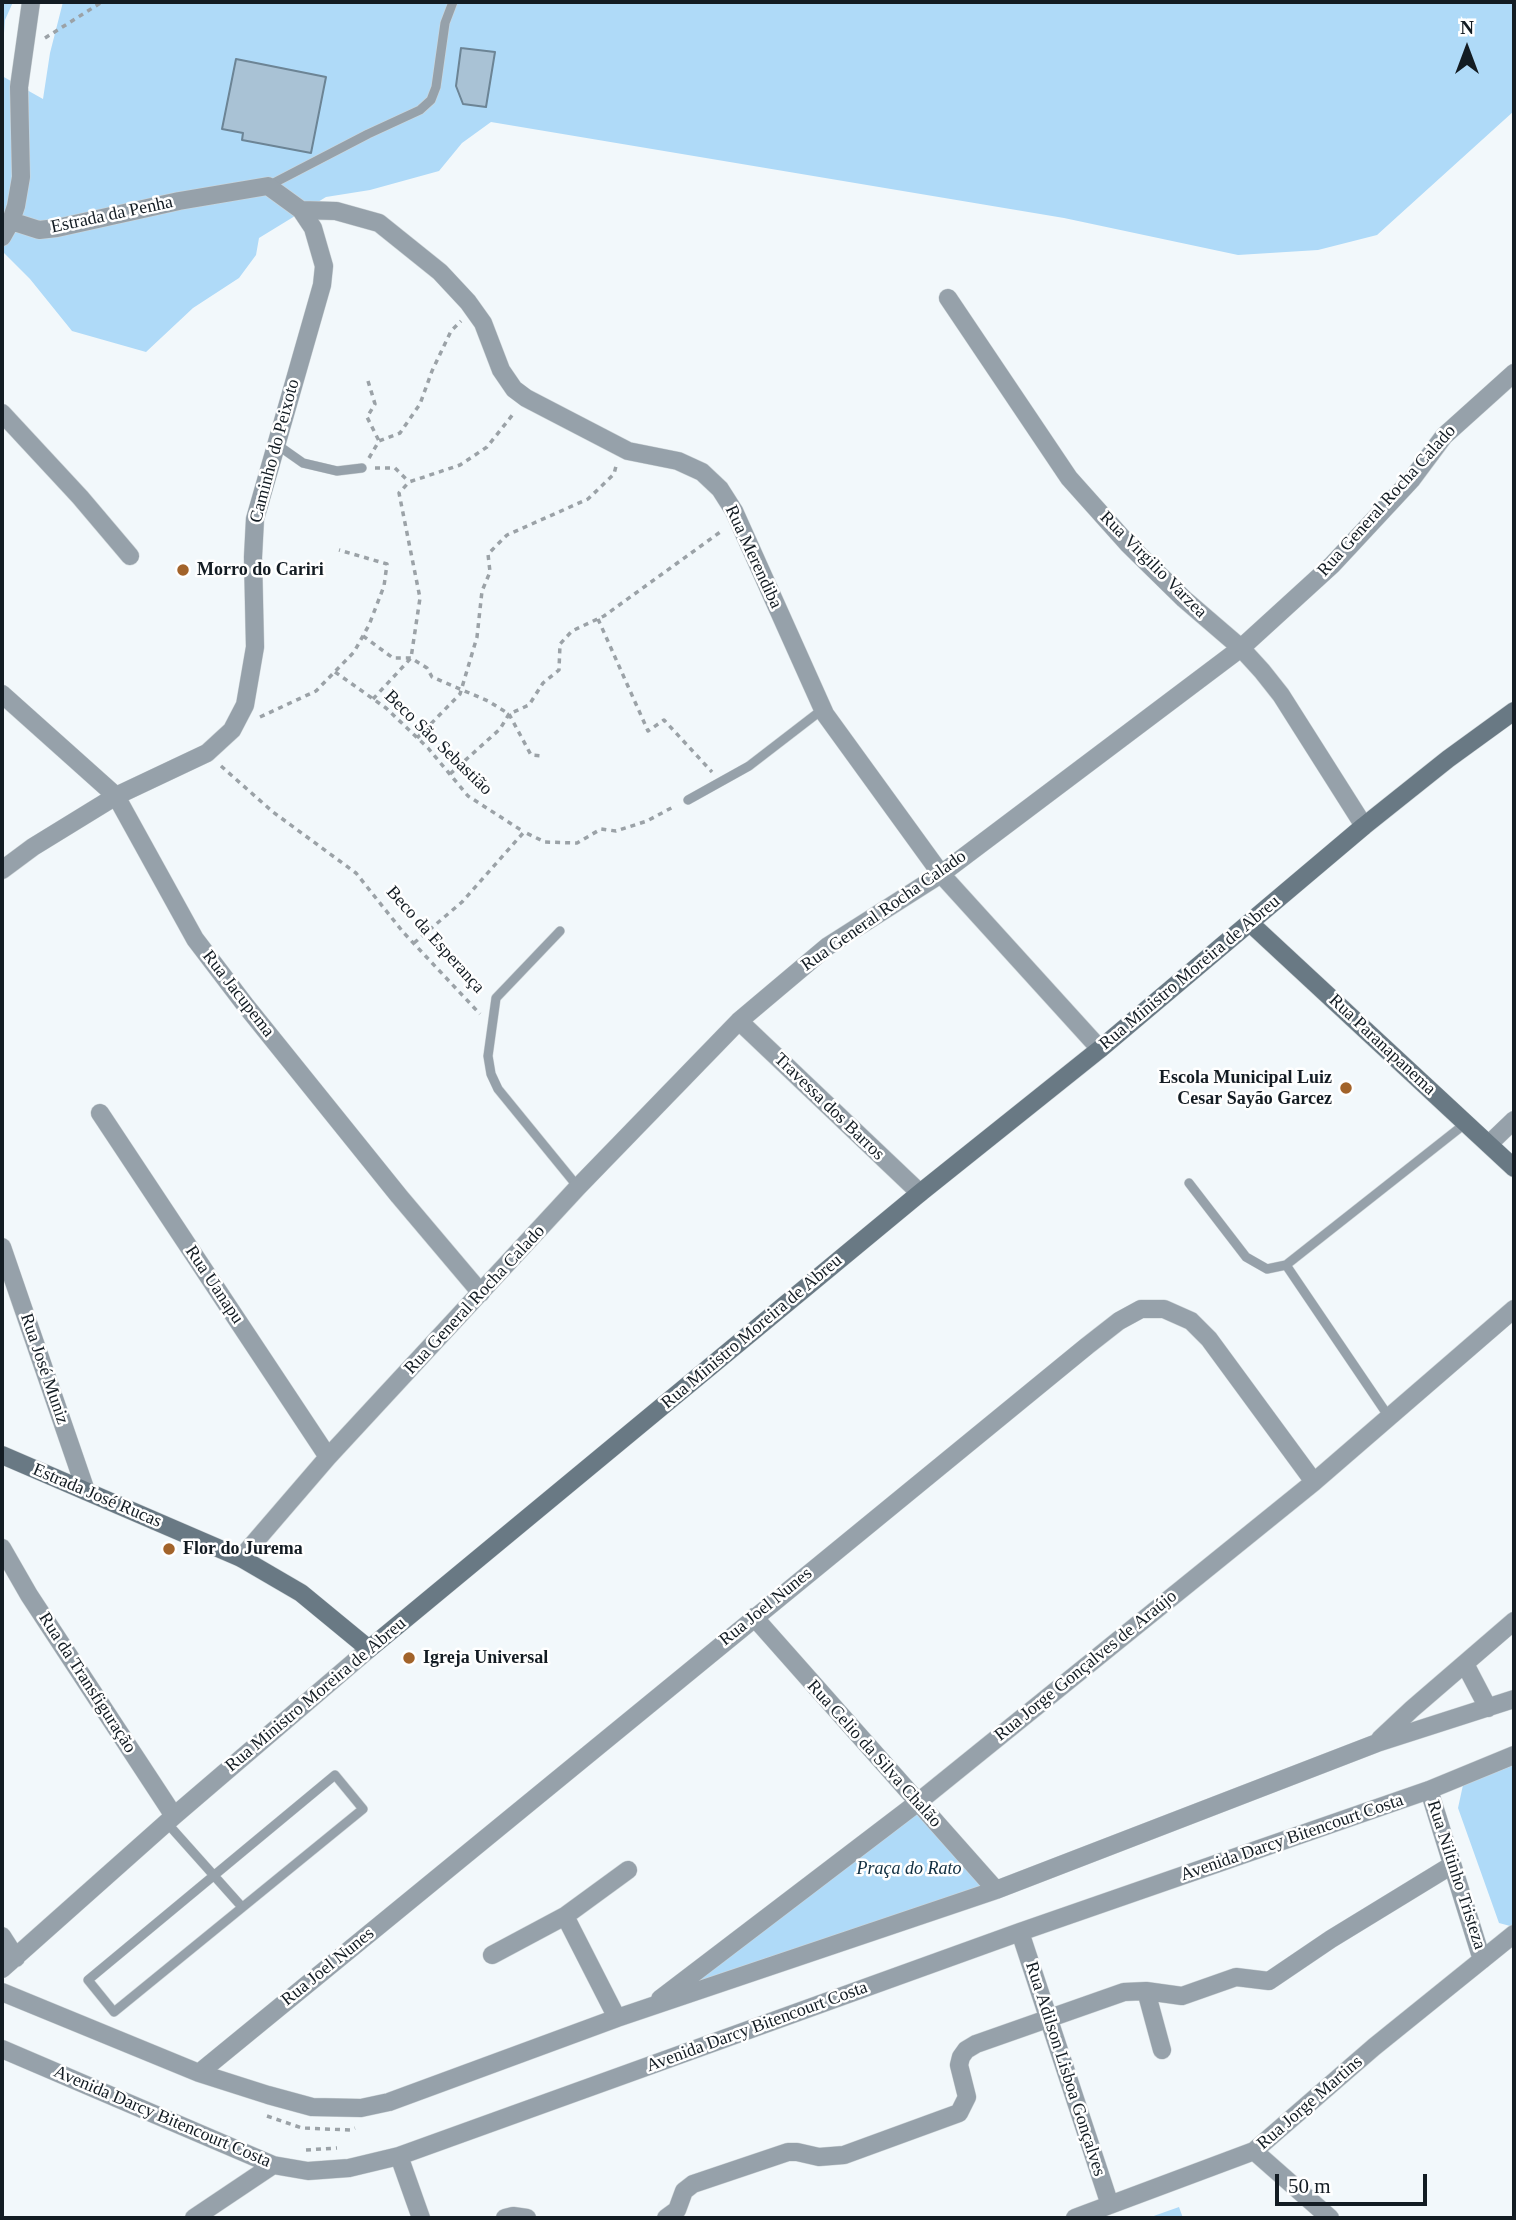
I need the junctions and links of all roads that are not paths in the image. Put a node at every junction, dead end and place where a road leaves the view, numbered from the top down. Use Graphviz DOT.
graph roads {
  1 [pos="31,2"];
  2 [pos="453,2"];
  3 [pos="268,186"];
  4 [pos="301,210"];
  5 [pos="6,229"];
  6 [pos="948,298"];
  7 [pos="1514,373"];
  8 [pos="2,413"];
  9 [pos="276,444"];
  10 [pos="362,468"];
  11 [pos="130,556"];
  12 [pos="1241,648"];
  13 [pos="2,694"];
  14 [pos="823,709"];
  15 [pos="1514,711"];
  16 [pos="116,796"];
  17 [pos="688,800"];
  18 [pos="1364,826"];
  19 [pos="2,870"];
  20 [pos="941,874"];
  21 [pos="1250,923"];
  22 [pos="560,931"];
  23 [pos="739,1021"];
  24 [pos="1100,1049"];
  25 [pos="100,1113"];
  26 [pos="1514,1120"];
  27 [pos="1466,1124"];
  28 [pos="1489,1144"];
  29 [pos="1514,1168"];
  30 [pos="1189,1183"];
  31 [pos="578,1187"];
  32 [pos="920,1193"];
  33 [pos="2,1247"];
  34 [pos="1286,1265"];
  35 [pos="481,1293"];
  36 [pos="1514,1309"];
  37 [pos="1389,1417"];
  38 [pos="2,1455"];
  39 [pos="328,1457"];
  40 [pos="1314,1482"];
  41 [pos="86,1491"];
  42 [pos="2,1548"];
  43 [pos="241,1558"];
  44 [pos="754,1617"];
  45 [pos="1514,1622"];
  46 [pos="369,1649"];
  47 [pos="1465,1664"];
  48 [pos="1514,1699"];
  49 [pos="1488,1708"];
  50 [pos="1377,1743"];
  51 [pos="1514,1755"];
  52 [pos="1429,1790"];
  53 [pos="918,1803"];
  54 [pos="171,1819"];
  55 [pos="1452,1865"];
  56 [pos="628,1870"];
  57 [pos="214,1875"];
  58 [pos="996,1890"];
  59 [pos="243,1907"];
  60 [pos="565,1916"];
  61 [pos="1020,1932"];
  62 [pos="1514,1934"];
  63 [pos="2,1936"];
  64 [pos="492,1955"];
  65 [pos="1482,1960"];
  66 [pos="9,1963"];
  67 [pos="1146,1991"];
  68 [pos="2,1992"];
  69 [pos="646,2009"];
  70 [pos="617,2018"];
  71 [pos="1048,2019"];
  72 [pos="2,2049"];
  73 [pos="1162,2050"];
  74 [pos="199,2073"];
  75 [pos="1254,2151"];
  76 [pos="400,2156"];
  77 [pos="273,2165"];
  78 [pos="1110,2205"];
  79 [pos="194,2218"];
  80 [pos="421,2218"];
  81 [pos="505,2218"];
  82 [pos="527,2218"];
  83 [pos="666,2218"];
  84 [pos="1075,2218"];
  85 [pos="1328,2218"];
  1 -- 5 [label="street, Estrada da Penha"];
  2 -- 3 [label="lane"];
  3 -- 4 [label="street, Caminho do Peixoto"];
  3 -- 5 [label="street, Estrada da Penha"];
  4 -- 9 [label="street, Caminho do Peixoto"];
  4 -- 14 [label="street, Rua Merendiba"];
  6 -- 12 [label="street, Rua Virgilio Varzea"];
  7 -- 12 [label="street, Rua General Rocha Calado"];
  8 -- 11 [label="street"];
  9 -- 10 [label="lane"];
  9 -- 16 [label="street, Caminho do Peixoto"];
  12 -- 18 [label="street, Rua Virgilio Varzea"];
  12 -- 20 [label="street, Rua General Rocha Calado"];
  13 -- 16 [label="street, Rua Jacupema"];
  14 -- 17 [label="lane"];
  14 -- 20 [label="street, Rua Merendiba"];
  15 -- 18 [label="street, Rua Ministro Moreira de Abreu"];
  16 -- 19 [label="street, Caminho do Peixoto"];
  16 -- 35 [label="street, Rua Jacupema"];
  18 -- 21 [label="street, Rua Ministro Moreira de Abreu"];
  20 -- 23 [label="street, Rua General Rocha Calado"];
  20 -- 24 [label="street, Rua Merendiba"];
  21 -- 24 [label="street, Rua Ministro Moreira de Abreu"];
  21 -- 27 [label="street, Rua Paranapanema"];
  22 -- 31 [label="lane"];
  23 -- 31 [label="street, Rua General Rocha Calado"];
  23 -- 32 [label="street, Travessa dos Barros"];
  24 -- 32 [label="street, Rua Ministro Moreira de Abreu"];
  25 -- 39 [label="street, Rua Uanapu"];
  26 -- 28 [label="street"];
  27 -- 28 [label="street, Rua Paranapanema"];
  27 -- 34 [label="lane"];
  28 -- 29 [label="street, Rua Paranapanema"];
  30 -- 34 [label="lane"];
  31 -- 35 [label="street, Rua General Rocha Calado"];
  32 -- 46 [label="street, Rua Ministro Moreira de Abreu"];
  33 -- 41 [label="street, Rua José Muniz"];
  34 -- 37 [label="lane"];
  35 -- 39 [label="street, Rua General Rocha Calado"];
  36 -- 37 [label="street, Rua Jorge Gonçalves de Araújo"];
  37 -- 40 [label="street, Rua Jorge Gonçalves de Araújo"];
  38 -- 41 [label="street, Estrada José Rucas"];
  39 -- 43 [label="street, Rua General Rocha Calado"];
  40 -- 44 [label="street, Rua Joel Nunes"];
  40 -- 53 [label="street, Rua Jorge Gonçalves de Araújo"];
  41 -- 43 [label="street, Estrada José Rucas"];
  42 -- 54 [label="street, Rua da Transfiguração"];
  43 -- 46 [label="street, Estrada José Rucas"];
  44 -- 53 [label="street, Rua Celio da Silva Chalão"];
  44 -- 74 [label="street, Rua Joel Nunes"];
  45 -- 47 [label="street"];
  46 -- 54 [label="street, Rua Ministro Moreira de Abreu"];
  47 -- 49 [label="street"];
  47 -- 50 [label="street"];
  48 -- 49 [label="street"];
  49 -- 50 [label="street"];
  50 -- 58 [label="street"];
  51 -- 52 [label="street, Avenida Darcy Bitencourt Costa"];
  52 -- 55 [label="street, Rua Niltinho Tristeza"];
  52 -- 61 [label="street, Avenida Darcy Bitencourt Costa"];
  53 -- 58 [label="street, Rua Celio da Silva Chalão"];
  53 -- 69 [label="street, Rua Jorge Gonçalves de Araújo"];
  54 -- 57 [label="lane"];
  54 -- 66 [label="street, Rua Ministro Moreira de Abreu"];
  55 -- 65 [label="street, Rua Niltinho Tristeza"];
  55 -- 67 [label="street"];
  56 -- 60 [label="street"];
  57 -- 59 [label="lane"];
  57 -- 59 [label="lane"];
  57 -- 59 [label="lane"];
  58 -- 69 [label="street"];
  60 -- 64 [label="street"];
  60 -- 70 [label="street"];
  61 -- 71 [label="street, Rua Adilson Lisboa Gonçalves"];
  61 -- 76 [label="street, Avenida Darcy Bitencourt Costa"];
  62 -- 65 [label="street, Rua Jorge Martins"];
  63 -- 66 [label="street"];
  65 -- 75 [label="street, Rua Jorge Martins"];
  67 -- 71 [label="street"];
  67 -- 73 [label="street"];
  68 -- 74 [label="street"];
  69 -- 70 [label="street"];
  70 -- 74 [label="street"];
  71 -- 78 [label="street, Rua Adilson Lisboa Gonçalves"];
  71 -- 83 [label="street"];
  72 -- 77 [label="street, Avenida Darcy Bitencourt Costa"];
  75 -- 78 [label="street, Rua Jorge Martins"];
  75 -- 85 [label="street"];
  76 -- 77 [label="street, Avenida Darcy Bitencourt Costa"];
  76 -- 80 [label="street"];
  77 -- 79 [label="street"];
  78 -- 84 [label="street, Rua Jorge Martins"];
  81 -- 82 [label="street"];
}
